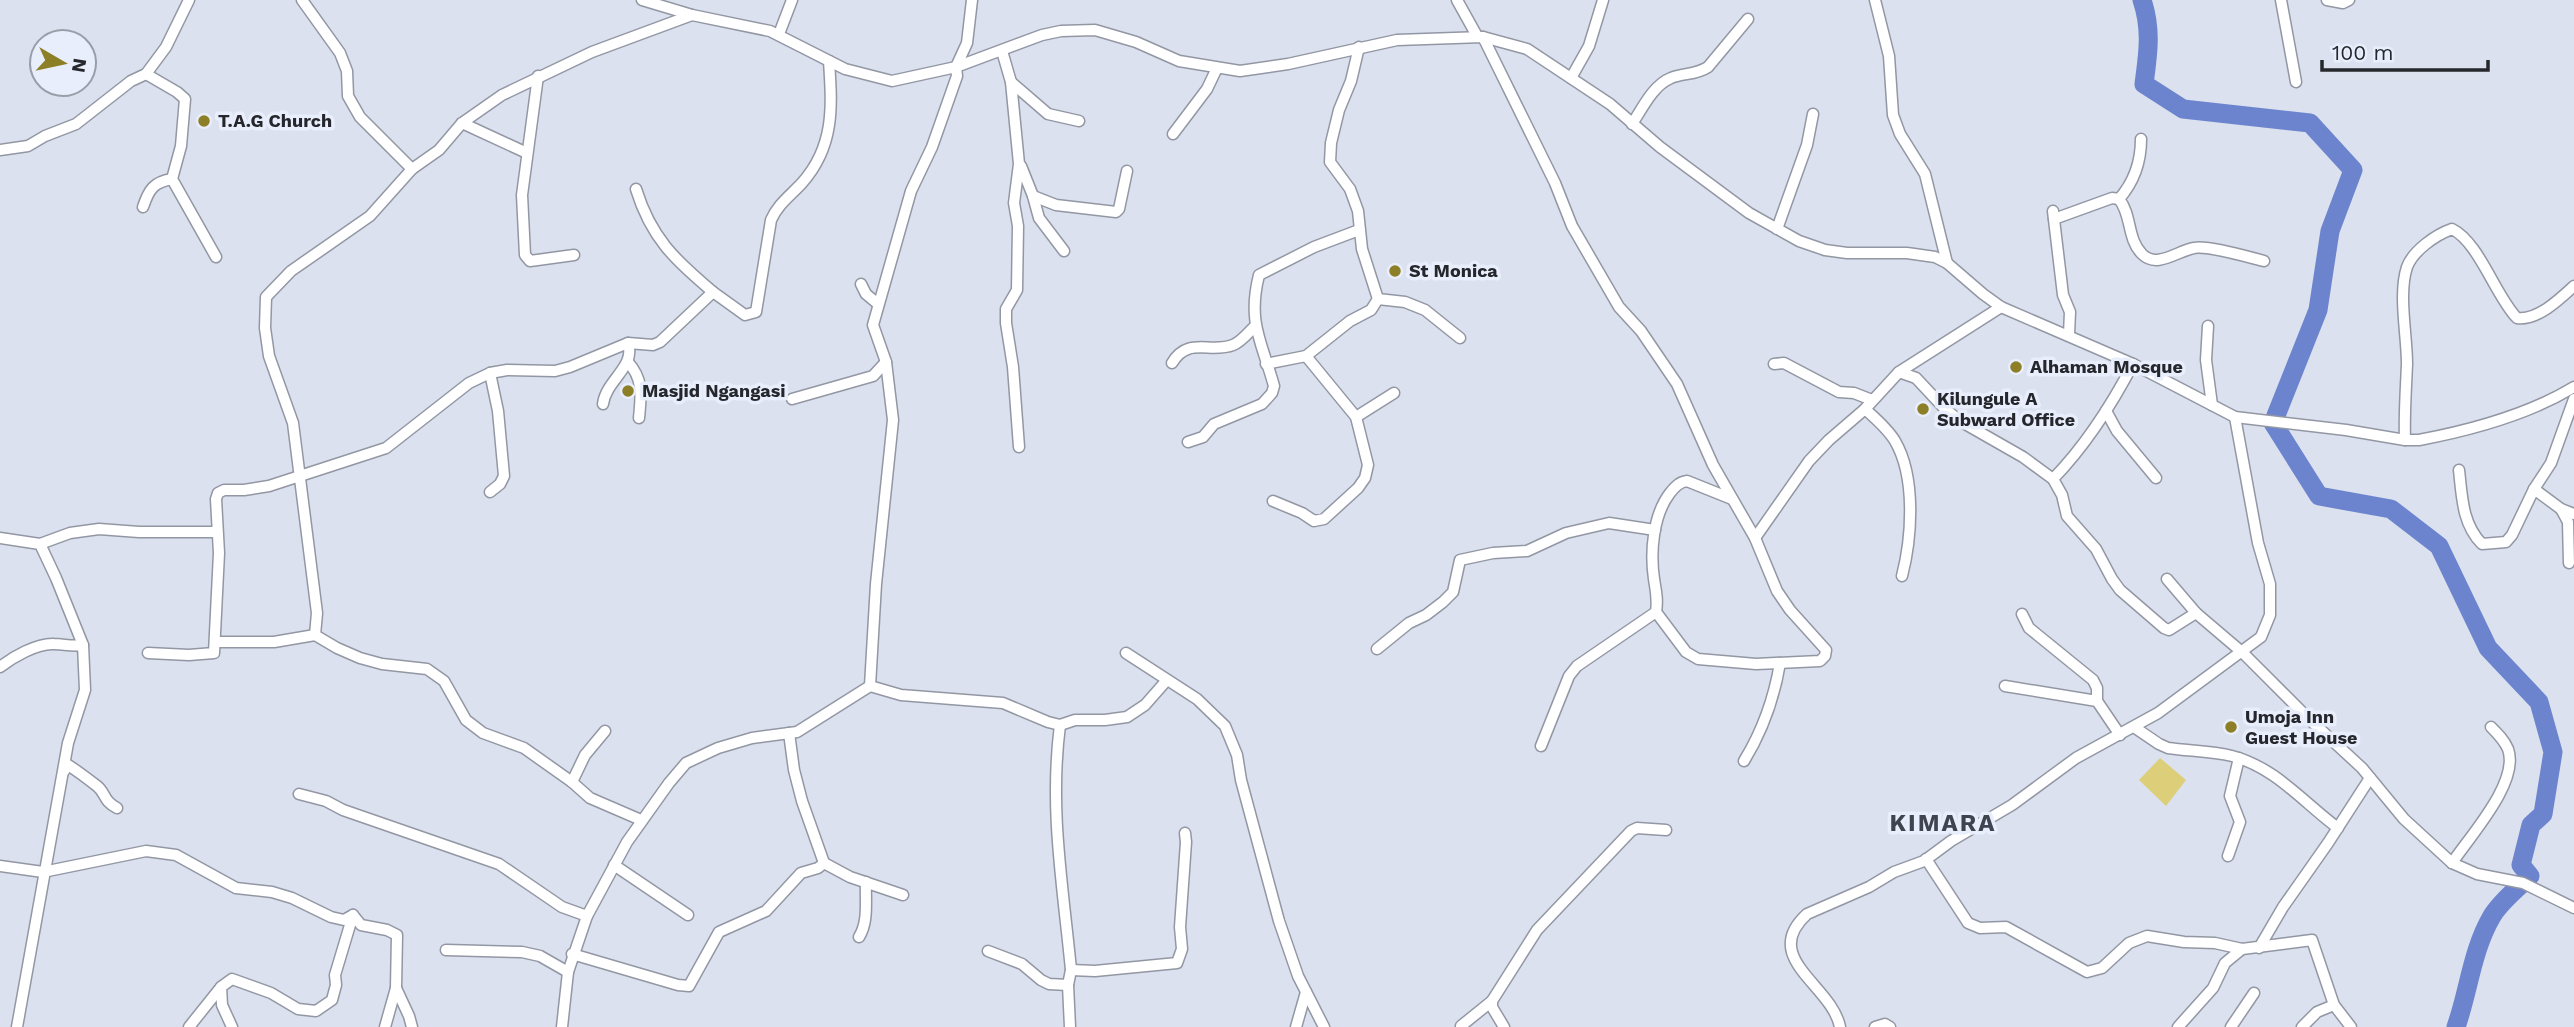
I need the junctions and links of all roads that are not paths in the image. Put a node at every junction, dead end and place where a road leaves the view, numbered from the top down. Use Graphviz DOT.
graph roads {
  1 [pos="189,0"];
  2 [pos="302,0"];
  3 [pos="642,0"];
  4 [pos="792,0"];
  5 [pos="972,0"];
  6 [pos="1457,0"];
  7 [pos="1603,0"];
  8 [pos="1875,0"];
  9 [pos="2281,0"];
  10 [pos="2327,0"];
  11 [pos="2348,0"];
  12 [pos="692,15"];
  13 [pos="1748,19"];
  14 [pos="779,34"];
  15 [pos="1480,36"];
  16 [pos="1359,47"];
  17 [pos="1002,51"];
  18 [pos="829,61"];
  19 [pos="956,67"];
  20 [pos="1217,68"];
  21 [pos="146,74"];
  22 [pos="537,76"];
  23 [pos="1571,78"];
  24 [pos="1011,82"];
  25 [pos="2296,82"];
  26 [pos="1813,114"];
  27 [pos="1079,121"];
  28 [pos="462,123"];
  29 [pos="1632,124"];
  30 [pos="1173,134"];
  31 [pos="2141,139"];
  32 [pos="0,150"];
  33 [pos="527,153"];
  34 [pos="1020,164"];
  35 [pos="412,169"];
  36 [pos="1127,171"];
  37 [pos="172,179"];
  38 [pos="636,189"];
  39 [pos="1033,196"];
  40 [pos="2119,199"];
  41 [pos="143,207"];
  42 [pos="1359,229"];
  43 [pos="1777,229"];
  44 [pos="1064,251"];
  45 [pos="574,255"];
  46 [pos="216,257"];
  47 [pos="2264,261"];
  48 [pos="1947,263"];
  49 [pos="861,284"];
  50 [pos="2574,286"];
  51 [pos="713,292"];
  52 [pos="1378,299"];
  53 [pos="878,304"];
  54 [pos="2001,307"];
  55 [pos="1255,326"];
  56 [pos="2208,326"];
  57 [pos="2069,334"];
  58 [pos="1460,338"];
  59 [pos="628,343"];
  60 [pos="1306,356"];
  61 [pos="628,362"];
  62 [pos="886,362"];
  63 [pos="1172,363"];
  64 [pos="1266,364"];
  65 [pos="1774,364"];
  66 [pos="2133,364"];
  67 [pos="1899,372"];
  68 [pos="490,373"];
  69 [pos="2574,387"];
  70 [pos="1394,393"];
  71 [pos="792,398"];
  72 [pos="2574,399"];
  73 [pos="603,404"];
  74 [pos="1868,405"];
  75 [pos="2212,405"];
  76 [pos="2106,411"];
  77 [pos="1356,417"];
  78 [pos="2235,417"];
  79 [pos="639,418"];
  80 [pos="2405,440"];
  81 [pos="1188,442"];
  82 [pos="1019,447"];
  83 [pos="2459,470"];
  84 [pos="299,475"];
  85 [pos="2156,478"];
  86 [pos="2053,479"];
  87 [pos="2534,489"];
  88 [pos="490,492"];
  89 [pos="1732,499"];
  90 [pos="1273,501"];
  91 [pos="2561,509"];
  92 [pos="2574,514"];
  93 [pos="1655,530"];
  94 [pos="218,532"];
  95 [pos="0,538"];
  96 [pos="1755,538"];
  97 [pos="40,544"];
  98 [pos="2569,564"];
  99 [pos="1902,576"];
  100 [pos="2167,579"];
  101 [pos="1656,612"];
  102 [pos="2196,613"];
  103 [pos="2022,614"];
  104 [pos="315,635"];
  105 [pos="216,642"];
  106 [pos="83,645"];
  107 [pos="1377,649"];
  108 [pos="148,653"];
  109 [pos="1126,653"];
  110 [pos="2242,653"];
  111 [pos="1780,663"];
  112 [pos="0,667"];
  113 [pos="1167,680"];
  114 [pos="870,686"];
  115 [pos="2005,686"];
  116 [pos="2097,701"];
  117 [pos="1060,725"];
  118 [pos="2134,727"];
  119 [pos="2491,727"];
  120 [pos="605,732"];
  121 [pos="789,733"];
  122 [pos="2120,735"];
  123 [pos="1541,746"];
  124 [pos="2239,758"];
  125 [pos="1744,761"];
  126 [pos="64,771"];
  127 [pos="2370,778"];
  128 [pos="572,782"];
  129 [pos="299,793"];
  130 [pos="117,808"];
  131 [pos="641,820"];
  132 [pos="2338,828"];
  133 [pos="1666,830"];
  134 [pos="1185,833"];
  135 [pos="2228,856"];
  136 [pos="1926,859"];
  137 [pos="824,863"];
  138 [pos="2452,863"];
  139 [pos="614,865"];
  140 [pos="0,866"];
  141 [pos="43,872"];
  142 [pos="866,882"];
  143 [pos="903,895"];
  144 [pos="2574,908"];
  145 [pos="353,915"];
  146 [pos="688,915"];
  147 [pos="587,916"];
  148 [pos="859,937"];
  149 [pos="2259,948"];
  150 [pos="2242,949"];
  151 [pos="446,950"];
  152 [pos="988,951"];
  153 [pos="572,954"];
  154 [pos="1070,970"];
  155 [pos="568,972"];
  156 [pos="1068,985"];
  157 [pos="221,987"];
  158 [pos="396,988"];
  159 [pos="1306,992"];
  160 [pos="2254,993"];
  161 [pos="1492,1001"];
  162 [pos="2334,1005"];
  163 [pos="1842,1026"];
  164 [pos="17,1027"];
  165 [pos="189,1027"];
  166 [pos="232,1027"];
  167 [pos="385,1027"];
  168 [pos="412,1027"];
  169 [pos="562,1027"];
  170 [pos="1070,1027"];
  171 [pos="1296,1027"];
  172 [pos="1324,1027"];
  173 [pos="1461,1027"];
  174 [pos="1504,1027"];
  175 [pos="1875,1027"];
  176 [pos="1890,1027"];
  177 [pos="2178,1027"];
  178 [pos="2231,1027"];
  179 [pos="2302,1027"];
  180 [pos="2351,1027"];
  1 -- 21 [label="street"];
  2 -- 35 [label="street"];
  3 -- 12 [label="street"];
  4 -- 14 [label="street"];
  5 -- 19 [label="street"];
  6 -- 15 [label="street"];
  7 -- 23 [label="street"];
  8 -- 48 [label="street"];
  9 -- 25 [label="street"];
  10 -- 11 [label="street"];
  12 -- 14 [label="street"];
  12 -- 22 [label="street"];
  13 -- 29 [label="street"];
  14 -- 18 [label="street"];
  15 -- 16 [label="street"];
  15 -- 23 [label="street"];
  15 -- 89 [label="street"];
  16 -- 20 [label="street"];
  16 -- 42 [label="street"];
  17 -- 19 [label="street"];
  17 -- 20 [label="street"];
  17 -- 24 [label="street"];
  18 -- 19 [label="street"];
  18 -- 51 [label="street"];
  19 -- 53 [label="street"];
  20 -- 30 [label="street"];
  21 -- 32 [label="street"];
  21 -- 37 [label="street"];
  22 -- 28 [label="street"];
  22 -- 33 [label="street"];
  23 -- 29 [label="street"];
  24 -- 27 [label="street"];
  24 -- 34 [label="street"];
  26 -- 43 [label="street"];
  28 -- 33 [label="street"];
  28 -- 35 [label="street"];
  29 -- 43 [label="street"];
  31 -- 40 [label="street"];
  33 -- 45 [label="street"];
  34 -- 39 [label="street"];
  34 -- 82 [label="street"];
  35 -- 84 [label="street"];
  36 -- 39 [label="street"];
  37 -- 41 [label="street"];
  37 -- 46 [label="street"];
  38 -- 51 [label="street"];
  39 -- 44 [label="street"];
  40 -- 47 [label="street"];
  40 -- 57 [label="street"];
  42 -- 52 [label="street"];
  42 -- 55 [label="street"];
  43 -- 48 [label="street"];
  48 -- 54 [label="street"];
  49 -- 53 [label="street"];
  50 -- 80 [label="street"];
  51 -- 59 [label="street"];
  52 -- 58 [label="street"];
  52 -- 60 [label="street"];
  53 -- 62 [label="street"];
  54 -- 57 [label="street"];
  54 -- 67 [label="street"];
  55 -- 63 [label="street"];
  55 -- 64 [label="street"];
  56 -- 75 [label="street"];
  57 -- 66 [label="street"];
  59 -- 61 [label="street"];
  59 -- 68 [label="street"];
  60 -- 64 [label="street"];
  60 -- 77 [label="street"];
  61 -- 73 [label="street"];
  61 -- 79 [label="street"];
  62 -- 71 [label="street"];
  62 -- 114 [label="street"];
  64 -- 81 [label="street"];
  65 -- 74 [label="street"];
  66 -- 75 [label="street"];
  66 -- 76 [label="street"];
  67 -- 74 [label="street"];
  67 -- 86 [label="street"];
  68 -- 84 [label="street"];
  68 -- 88 [label="street"];
  69 -- 80 [label="street"];
  70 -- 77 [label="street"];
  72 -- 87 [label="street"];
  74 -- 96 [label="street"];
  74 -- 99 [label="street"];
  75 -- 78 [label="street"];
  76 -- 85 [label="street"];
  76 -- 86 [label="street"];
  77 -- 90 [label="street"];
  78 -- 80 [label="street"];
  78 -- 110 [label="street"];
  83 -- 87 [label="street"];
  84 -- 94 [label="street"];
  84 -- 104 [label="street"];
  86 -- 102 [label="street"];
  87 -- 91 [label="street"];
  89 -- 93 [label="street"];
  89 -- 96 [label="street"];
  91 -- 92 [label="street"];
  91 -- 98 [label="street"];
  93 -- 101 [label="street"];
  93 -- 107 [label="street"];
  94 -- 97 [label="street"];
  94 -- 105 [label="street"];
  95 -- 97 [label="street"];
  96 -- 111 [label="street"];
  97 -- 106 [label="street"];
  100 -- 102 [label="street"];
  101 -- 111 [label="street"];
  101 -- 123 [label="street"];
  102 -- 110 [label="street"];
  103 -- 116 [label="street"];
  104 -- 105 [label="street"];
  104 -- 128 [label="street"];
  105 -- 108 [label="street"];
  106 -- 112 [label="street"];
  106 -- 126 [label="street"];
  109 -- 113 [label="street"];
  110 -- 118 [label="street"];
  110 -- 127 [label="street"];
  111 -- 125 [label="street"];
  113 -- 117 [label="street"];
  113 -- 159 [label="street"];
  114 -- 117 [label="street"];
  114 -- 121 [label="street"];
  115 -- 116 [label="street"];
  116 -- 122 [label="street"];
  117 -- 154 [label="street"];
  118 -- 122 [label="street"];
  118 -- 124 [label="street"];
  119 -- 138 [label="street"];
  120 -- 128 [label="street"];
  121 -- 131 [label="street"];
  121 -- 137 [label="street"];
  122 -- 136 [label="street"];
  124 -- 132 [label="street"];
  124 -- 135 [label="street"];
  126 -- 130 [label="street"];
  126 -- 141 [label="street"];
  127 -- 132 [label="street"];
  127 -- 138 [label="street"];
  128 -- 131 [label="street"];
  129 -- 147 [label="street"];
  131 -- 139 [label="street"];
  132 -- 149 [label="street"];
  133 -- 161 [label="street"];
  134 -- 154 [label="street"];
  136 -- 150 [label="street"];
  136 -- 163 [label="street"];
  137 -- 142 [label="street"];
  137 -- 153 [label="street"];
  138 -- 144 [label="street"];
  139 -- 146 [label="street"];
  139 -- 147 [label="street"];
  140 -- 141 [label="street"];
  141 -- 145 [label="street"];
  141 -- 164 [label="street"];
  142 -- 143 [label="street"];
  142 -- 148 [label="street"];
  145 -- 157 [label="street"];
  145 -- 158 [label="street"];
  147 -- 153 [label="street"];
  149 -- 150 [label="street"];
  149 -- 162 [label="street"];
  150 -- 177 [label="street"];
  151 -- 155 [label="street"];
  152 -- 156 [label="street"];
  153 -- 155 [label="street"];
  154 -- 156 [label="street"];
  155 -- 169 [label="street"];
  156 -- 170 [label="street"];
  157 -- 165 [label="street"];
  157 -- 166 [label="street"];
  158 -- 167 [label="street"];
  158 -- 168 [label="street"];
  159 -- 171 [label="street"];
  159 -- 172 [label="street"];
  160 -- 178 [label="street"];
  161 -- 173 [label="street"];
  161 -- 174 [label="street"];
  162 -- 179 [label="street"];
  162 -- 180 [label="street"];
  175 -- 176 [label="street"];
}
